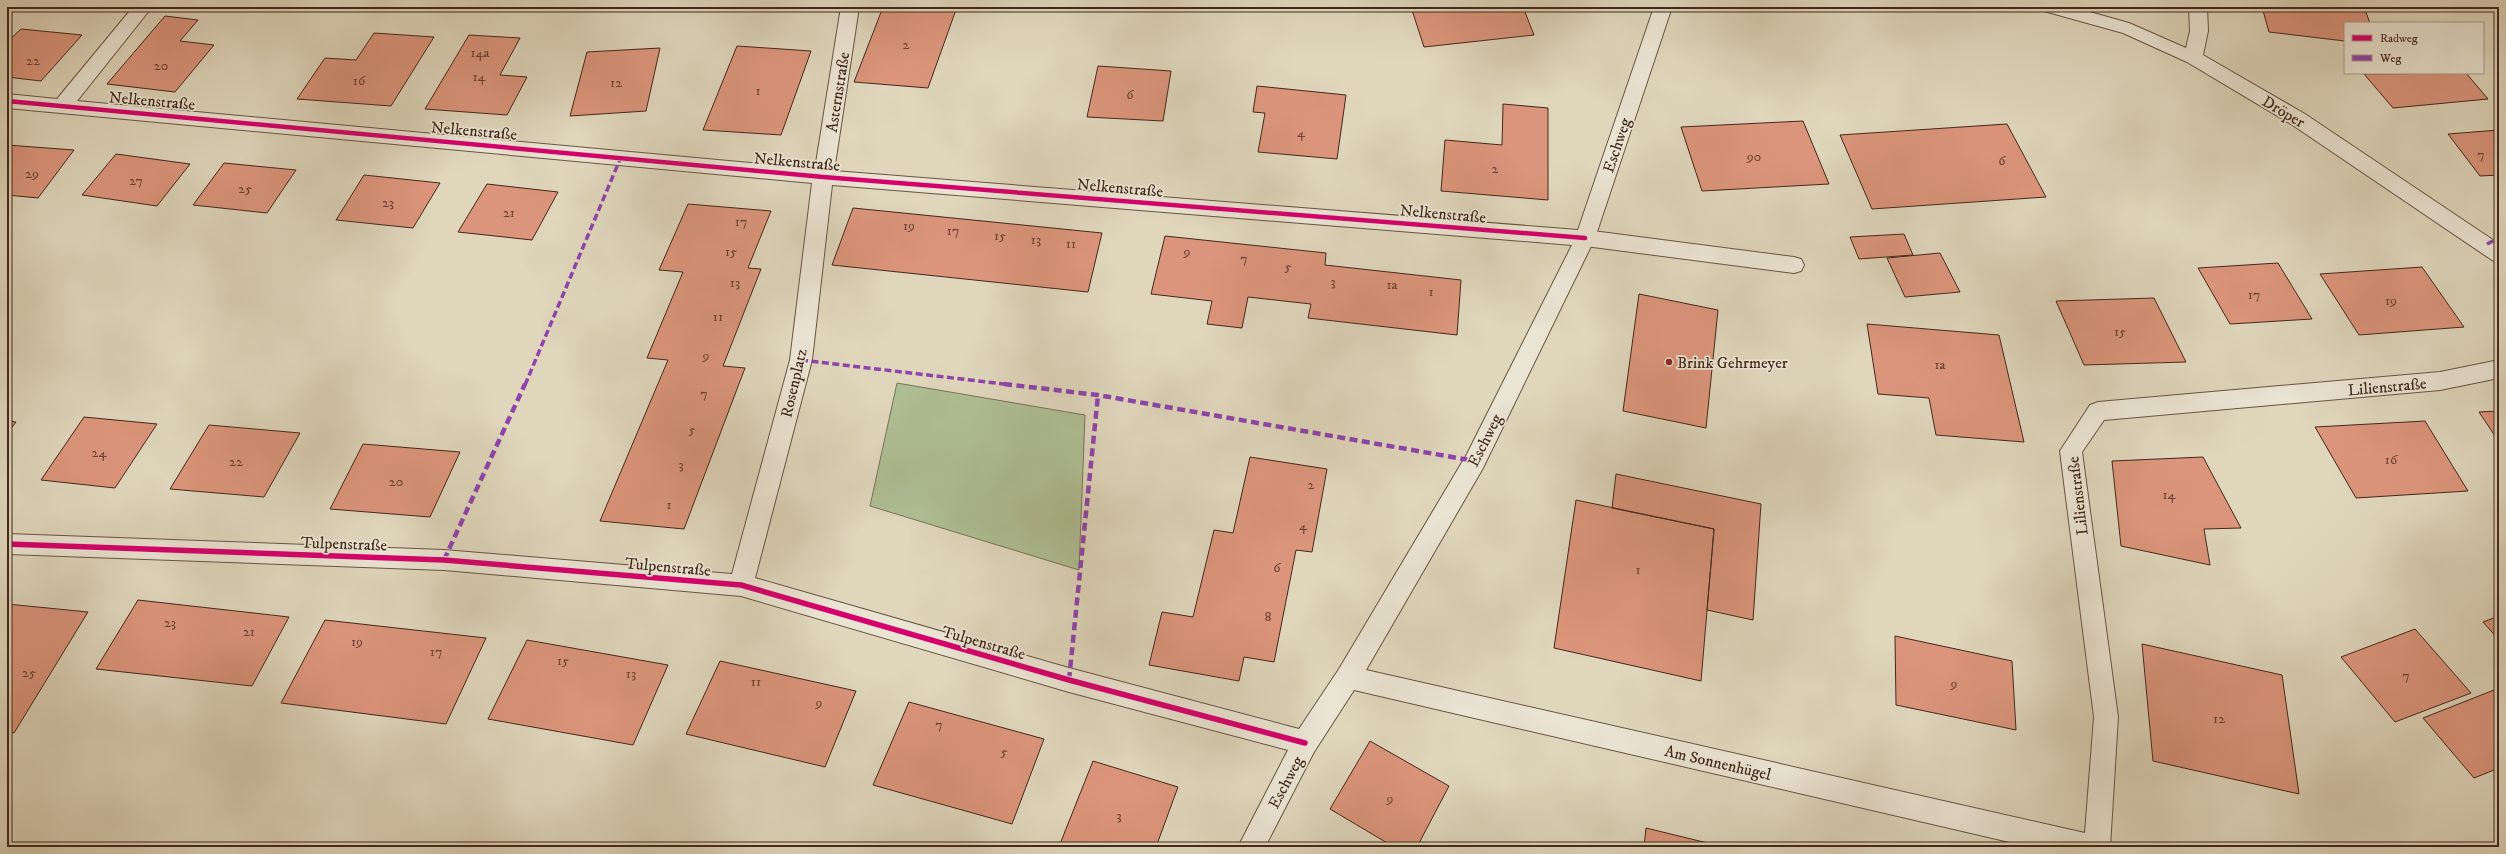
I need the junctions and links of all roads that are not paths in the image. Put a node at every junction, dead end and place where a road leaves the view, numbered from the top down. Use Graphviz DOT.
graph roads {
  1 [pos="143,7"];
  2 [pos="850,7"];
  3 [pos="1663,7"];
  4 [pos="2050,7"];
  5 [pos="2198,7"];
  6 [pos="2193,58"];
  7 [pos="7,101"];
  8 [pos="63,105"];
  9 [pos="823,177"];
  10 [pos="1585,238"];
  11 [pos="2499,254"];
  12 [pos="1794,265"];
  13 [pos="2499,369"];
  14 [pos="7,544"];
  15 [pos="742,585"];
  16 [pos="1348,677"];
  17 [pos="1305,744"];
  18 [pos="1251,847"];
  19 [pos="2088,847"];
  20 [pos="2097,847"];
  1 -- 8 [label="street"];
  2 -- 9 [label="street, Asternstraße"];
  3 -- 10 [label="street, Eschweg"];
  4 -- 6 [label="street, Dröper"];
  5 -- 6 [label="street"];
  6 -- 11 [label="street, Dröper"];
  7 -- 8 [label="street, Nelkenstraße"];
  8 -- 9 [label="street, Nelkenstraße"];
  9 -- 10 [label="street, Nelkenstraße"];
  9 -- 15 [label="street, Rosenplatz"];
  10 -- 12 [label="street, Nelkenstraße"];
  10 -- 16 [label="street, Eschweg"];
  13 -- 20 [label="street, Lilienstraße"];
  14 -- 15 [label="street, Tulpenstraße"];
  15 -- 17 [label="street, Tulpenstraße"];
  16 -- 17 [label="street, Eschweg"];
  16 -- 19 [label="street, Am Sonnenhügel"];
  17 -- 18 [label="street, Eschweg"];
}
